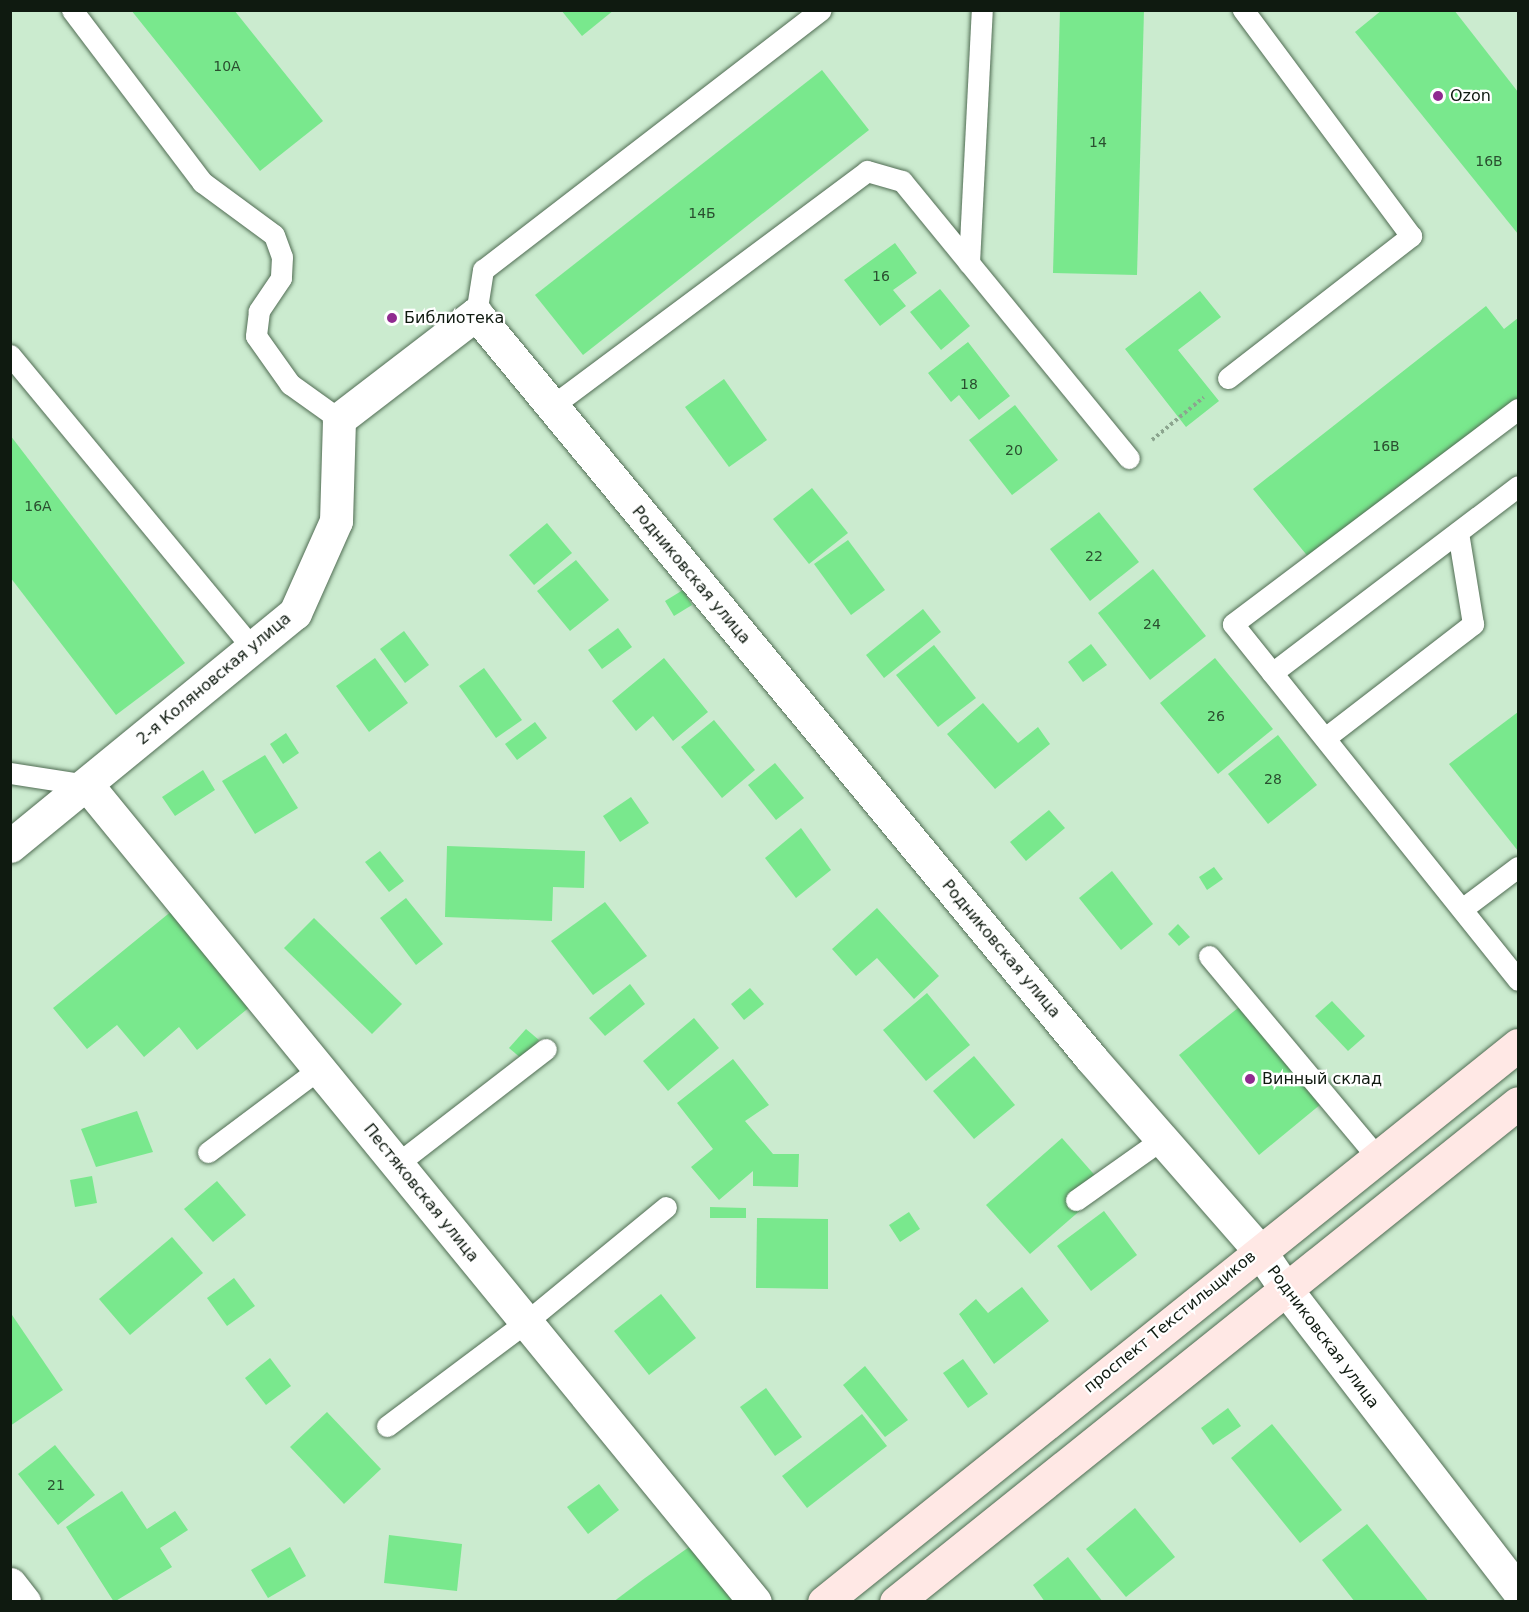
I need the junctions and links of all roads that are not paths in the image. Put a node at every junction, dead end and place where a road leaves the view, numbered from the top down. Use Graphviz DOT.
graph roads {
  1 [pos="72,10"];
  2 [pos="821,10"];
  3 [pos="982,10"];
  4 [pos="1243,10"];
  5 [pos="969,262"];
  6 [pos="476,314"];
  7 [pos="10,355"];
  8 [pos="1228,378"];
  9 [pos="552,406"];
  10 [pos="1518,409"];
  11 [pos="339,419"];
  12 [pos="1129,458"];
  13 [pos="1518,486"];
  14 [pos="1458,532"];
  15 [pos="252,648"];
  16 [pos="1272,673"];
  17 [pos="1325,738"];
  18 [pos="10,773"];
  19 [pos="87,785"];
  20 [pos="10,846"];
  21 [pos="1518,867"];
  22 [pos="1462,909"];
  23 [pos="1209,956"];
  24 [pos="1518,980"];
  25 [pos="1518,1045"];
  26 [pos="546,1049"];
  27 [pos="320,1069"];
  28 [pos="1518,1103"];
  29 [pos="1162,1139"];
  30 [pos="208,1152"];
  31 [pos="1376,1156"];
  32 [pos="398,1164"];
  33 [pos="1076,1200"];
  34 [pos="666,1207"];
  35 [pos="1259,1250"];
  36 [pos="1285,1288"];
  37 [pos="526,1322"];
  38 [pos="387,1426"];
  39 [pos="10,1584"];
  40 [pos="1518,1591"];
  41 [pos="24,1602"];
  42 [pos="755,1602"];
  43 [pos="824,1602"];
  44 [pos="896,1602"];
  1 -- 11 [label="lane"];
  2 -- 6 [label="lane"];
  3 -- 5 [label="lane"];
  4 -- 8 [label="lane"];
  5 -- 9 [label="lane"];
  5 -- 12 [label="lane"];
  6 -- 9 [label="street, Родниковская улица"];
  6 -- 11 [label="street"];
  7 -- 15 [label="lane"];
  9 -- 29 [label="street, Родниковская улица"];
  10 -- 16 [label="lane"];
  11 -- 15 [label="street, 2-я Коляновская улица"];
  13 -- 14 [label="lane"];
  14 -- 16 [label="lane"];
  14 -- 17 [label="lane"];
  15 -- 19 [label="street, 2-я Коляновская улица"];
  16 -- 17 [label="lane"];
  17 -- 22 [label="lane"];
  18 -- 19 [label="lane"];
  19 -- 20 [label="street, 2-я Коляновская улица"];
  19 -- 27 [label="street, Пестяковская улица"];
  21 -- 22 [label="lane"];
  22 -- 24 [label="lane"];
  23 -- 31 [label="lane"];
  25 -- 31 [label="main road, проспект Текстильщиков"];
  26 -- 32 [label="lane"];
  27 -- 30 [label="lane"];
  27 -- 32 [label="street, Пестяковская улица"];
  28 -- 36 [label="main road"];
  29 -- 33 [label="lane"];
  29 -- 35 [label="street, Родниковская улица"];
  31 -- 35 [label="main road, проспект Текстильщиков"];
  32 -- 37 [label="street, Пестяковская улица"];
  34 -- 37 [label="lane"];
  35 -- 36 [label="street, Родниковская улица"];
  35 -- 43 [label="main road, проспект Текстильщиков"];
  36 -- 40 [label="street, Родниковская улица"];
  36 -- 44 [label="main road"];
  37 -- 38 [label="lane"];
  37 -- 42 [label="street, Пестяковская улица"];
  39 -- 41 [label="street"];
}
